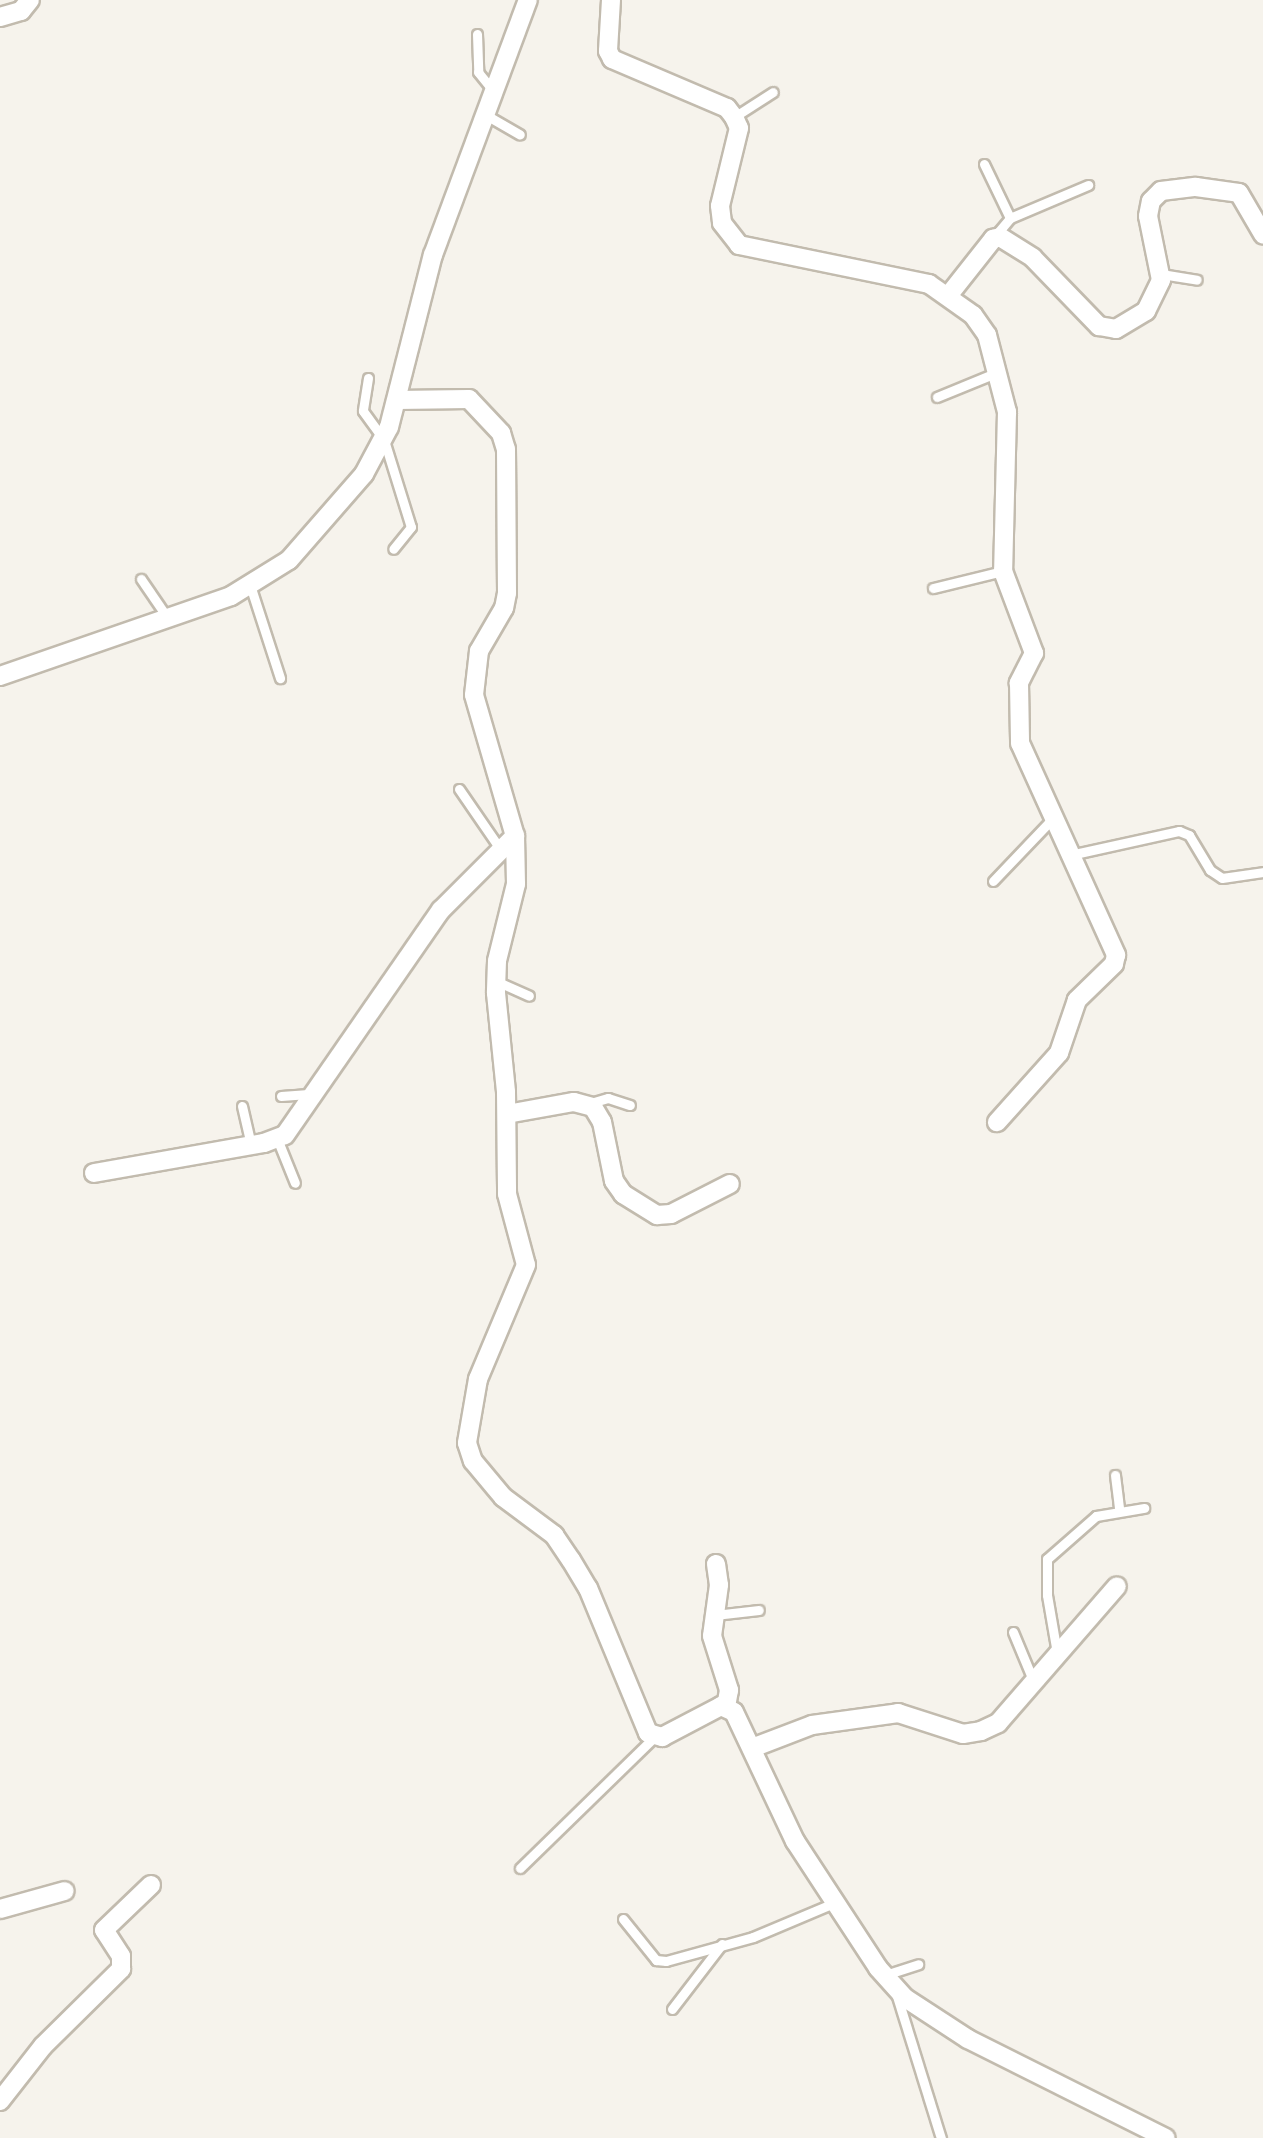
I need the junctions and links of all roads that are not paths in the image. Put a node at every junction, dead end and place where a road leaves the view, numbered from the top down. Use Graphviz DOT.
graph roads {
  1 [pos="30,0"];
  2 [pos="528,0"];
  3 [pos="611,0"];
  4 [pos="0,17"];
  5 [pos="477,34"];
  6 [pos="773,92"];
  7 [pos="495,93"];
  8 [pos="486,115"];
  9 [pos="734,117"];
  10 [pos="520,135"];
  11 [pos="984,164"];
  12 [pos="1088,185"];
  13 [pos="1010,218"];
  14 [pos="1263,234"];
  15 [pos="993,239"];
  16 [pos="1161,274"];
  17 [pos="1197,280"];
  18 [pos="948,296"];
  19 [pos="998,372"];
  20 [pos="368,378"];
  21 [pos="937,397"];
  22 [pos="397,400"];
  23 [pos="384,440"];
  24 [pos="393,549"];
  25 [pos="1003,571"];
  26 [pos="141,579"];
  27 [pos="250,585"];
  28 [pos="933,588"];
  29 [pos="167,617"];
  30 [pos="0,676"];
  31 [pos="280,678"];
  32 [pos="459,789"];
  33 [pos="1056,815"];
  34 [pos="515,836"];
  35 [pos="501,850"];
  36 [pos="1069,855"];
  37 [pos="1263,872"];
  38 [pos="993,881"];
  39 [pos="496,981"];
  40 [pos="529,996"];
  41 [pos="315,1095"];
  42 [pos="281,1096"];
  43 [pos="587,1104"];
  44 [pos="630,1105"];
  45 [pos="242,1106"];
  46 [pos="507,1114"];
  47 [pos="997,1122"];
  48 [pos="278,1141"];
  49 [pos="251,1145"];
  50 [pos="94,1173"];
  51 [pos="295,1183"];
  52 [pos="730,1184"];
  53 [pos="1115,1475"];
  54 [pos="1144,1508"];
  55 [pos="1119,1510"];
  56 [pos="716,1564"];
  57 [pos="1117,1586"];
  58 [pos="759,1610"];
  59 [pos="713,1615"];
  60 [pos="1013,1632"];
  61 [pos="1057,1653"];
  62 [pos="1033,1680"];
  63 [pos="726,1707"];
  64 [pos="653,1738"];
  65 [pos="752,1748"];
  66 [pos="520,1868"];
  67 [pos="151,1885"];
  68 [pos="65,1891"];
  69 [pos="834,1903"];
  70 [pos="0,1909"];
  71 [pos="623,1919"];
  72 [pos="722,1944"];
  73 [pos="918,1964"];
  74 [pos="890,1981"];
  75 [pos="672,2009"];
  76 [pos="0,2101"];
  77 [pos="941,2138"];
  78 [pos="1166,2138"];
  1 -- 4 [label="street"];
  2 -- 7 [label="street"];
  3 -- 9 [label="street"];
  5 -- 7 [label="lane"];
  6 -- 9 [label="lane"];
  7 -- 8 [label="street"];
  8 -- 10 [label="lane"];
  8 -- 22 [label="street"];
  9 -- 18 [label="street"];
  11 -- 13 [label="lane"];
  12 -- 13 [label="lane"];
  13 -- 15 [label="lane"];
  14 -- 16 [label="street"];
  15 -- 16 [label="street"];
  15 -- 18 [label="street"];
  16 -- 17 [label="lane"];
  18 -- 19 [label="street"];
  19 -- 21 [label="lane"];
  19 -- 25 [label="street"];
  20 -- 23 [label="lane"];
  22 -- 23 [label="street"];
  22 -- 34 [label="street"];
  23 -- 24 [label="lane"];
  23 -- 27 [label="street"];
  25 -- 28 [label="lane"];
  25 -- 33 [label="street"];
  26 -- 29 [label="lane"];
  27 -- 29 [label="street"];
  27 -- 31 [label="lane"];
  29 -- 30 [label="street"];
  32 -- 35 [label="lane"];
  33 -- 36 [label="street"];
  33 -- 38 [label="lane"];
  34 -- 35 [label="street"];
  34 -- 39 [label="street"];
  35 -- 41 [label="street"];
  36 -- 37 [label="lane"];
  36 -- 47 [label="street"];
  39 -- 40 [label="lane"];
  39 -- 46 [label="street"];
  41 -- 42 [label="lane"];
  41 -- 48 [label="street"];
  43 -- 44 [label="lane"];
  43 -- 46 [label="street"];
  43 -- 52 [label="street"];
  45 -- 49 [label="lane"];
  46 -- 64 [label="street"];
  48 -- 49 [label="street"];
  48 -- 51 [label="lane"];
  49 -- 50 [label="street"];
  53 -- 55 [label="lane"];
  54 -- 55 [label="lane"];
  55 -- 61 [label="lane"];
  56 -- 59 [label="street"];
  57 -- 61 [label="street"];
  58 -- 59 [label="lane"];
  59 -- 63 [label="street"];
  60 -- 62 [label="lane"];
  61 -- 62 [label="street"];
  62 -- 65 [label="street"];
  63 -- 64 [label="street"];
  63 -- 65 [label="street"];
  64 -- 66 [label="lane"];
  65 -- 69 [label="street"];
  67 -- 76 [label="street"];
  68 -- 70 [label="street"];
  69 -- 72 [label="lane"];
  69 -- 74 [label="street"];
  71 -- 72 [label="lane"];
  72 -- 75 [label="lane"];
  73 -- 74 [label="lane"];
  74 -- 77 [label="lane"];
  74 -- 78 [label="street"];
}
